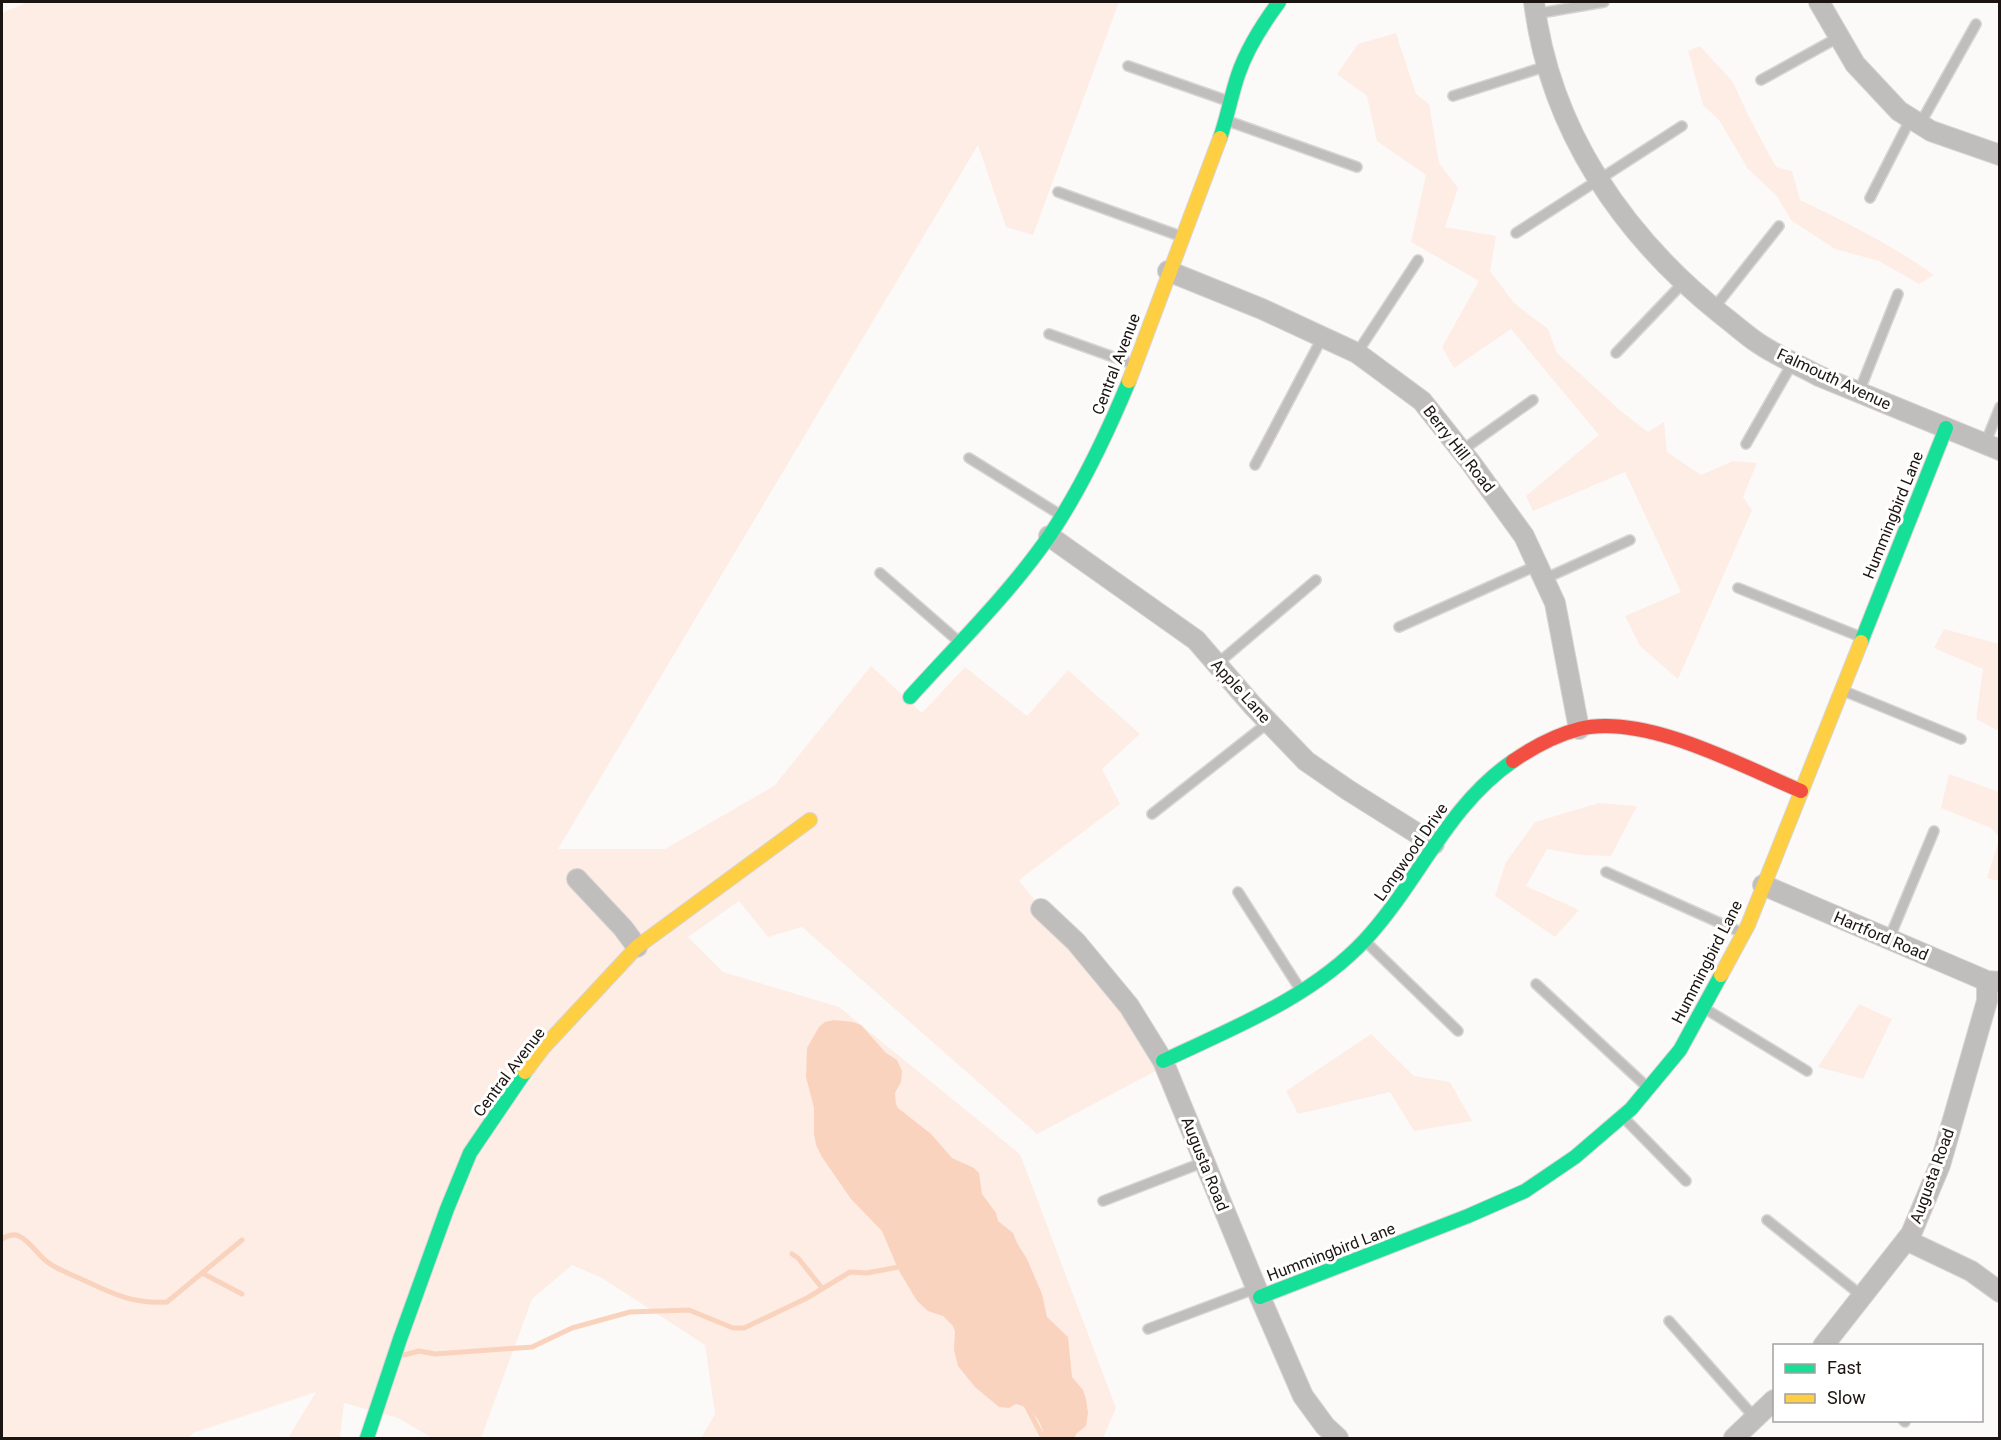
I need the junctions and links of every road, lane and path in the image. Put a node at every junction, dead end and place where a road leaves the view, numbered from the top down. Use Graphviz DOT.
graph roads {
  1 [pos="1279,2"];
  2 [pos="1604,2"];
  3 [pos="1819,2"];
  4 [pos="1534,8"];
  5 [pos="1976,24"];
  6 [pos="1839,36"];
  7 [pos="1128,66"];
  8 [pos="1547,66"];
  9 [pos="1761,80"];
  10 [pos="1453,96"];
  11 [pos="1229,101"];
  12 [pos="1226,121"];
  13 [pos="1915,121"];
  14 [pos="1682,126"];
  15 [pos="2000,155"];
  16 [pos="1357,167"];
  17 [pos="1597,180"];
  18 [pos="1058,192"];
  19 [pos="1870,198"];
  20 [pos="1779,226"];
  21 [pos="1516,233"];
  22 [pos="1182,237"];
  23 [pos="1418,260"];
  24 [pos="1168,272"];
  25 [pos="1684,282"];
  26 [pos="1898,294"];
  27 [pos="1714,308"];
  28 [pos="1049,334"];
  29 [pos="1322,338"];
  30 [pos="1357,352"];
  31 [pos="1616,352"];
  32 [pos="1793,362"];
  33 [pos="1135,365"];
  34 [pos="1859,392"];
  35 [pos="1533,400"];
  36 [pos="2000,407"];
  37 [pos="1946,428"];
  38 [pos="1746,444"];
  39 [pos="1992,447"];
  40 [pos="1461,451"];
  41 [pos="969,458"];
  42 [pos="1255,465"];
  43 [pos="1063,516"];
  44 [pos="1049,536"];
  45 [pos="1630,540"];
  46 [pos="1541,572"];
  47 [pos="880,573"];
  48 [pos="1316,580"];
  49 [pos="1738,588"];
  50 [pos="1399,627"];
  51 [pos="1862,637"];
  52 [pos="960,643"];
  53 [pos="1217,664"];
  54 [pos="1841,690"];
  55 [pos="910,697"];
  56 [pos="1269,722"];
  57 [pos="1578,729"];
  58 [pos="1961,739"];
  59 [pos="1801,791"];
  60 [pos="1152,814"];
  61 [pos="810,820"];
  62 [pos="1934,831"];
  63 [pos="1434,844"];
  64 [pos="1606,872"];
  65 [pos="578,879"];
  66 [pos="1763,885"];
  67 [pos="1238,892"];
  68 [pos="1041,909"];
  69 [pos="1743,933"];
  70 [pos="1889,939"];
  71 [pos="1365,940"];
  72 [pos="637,947"];
  73 [pos="1993,982"];
  74 [pos="1536,984"];
  75 [pos="1301,992"];
  76 [pos="1703,1008"];
  77 [pos="1458,1031"];
  78 [pos="1163,1061"];
  79 [pos="1807,1071"];
  80 [pos="1648,1088"];
  81 [pos="1622,1116"];
  82 [pos="1204,1162"];
  83 [pos="1686,1181"];
  84 [pos="1103,1201"];
  85 [pos="1767,1220"];
  86 [pos="1906,1240"];
  87 [pos="1999,1289"];
  88 [pos="1258,1293"];
  89 [pos="1862,1296"];
  90 [pos="1669,1322"];
  91 [pos="1148,1329"];
  92 [pos="1825,1344"];
  93 [pos="1773,1401"];
  94 [pos="1755,1419"];
  95 [pos="367,1438"];
  96 [pos="1338,1438"];
  97 [pos="1734,1438"];
  1 -- 11 [label="street, Central Avenue"];
  2 -- 4 [label="lane"];
  3 -- 6 [label="street"];
  4 -- 8 [label="street, Falmouth Avenue"];
  5 -- 13 [label="lane"];
  6 -- 9 [label="lane"];
  6 -- 13 [label="street"];
  7 -- 11 [label="lane"];
  8 -- 10 [label="lane"];
  8 -- 17 [label="street, Falmouth Avenue"];
  11 -- 12 [label="street, Central Avenue"];
  12 -- 16 [label="lane"];
  12 -- 22 [label="street, Central Avenue"];
  13 -- 15 [label="street"];
  13 -- 19 [label="lane"];
  14 -- 17 [label="lane"];
  17 -- 21 [label="lane"];
  17 -- 25 [label="street, Falmouth Avenue"];
  18 -- 22 [label="lane"];
  20 -- 27 [label="lane"];
  22 -- 24 [label="street, Central Avenue"];
  23 -- 30 [label="lane"];
  24 -- 29 [label="street, Berry Hill Road"];
  24 -- 33 [label="street, Central Avenue"];
  25 -- 27 [label="street, Falmouth Avenue"];
  25 -- 31 [label="lane"];
  26 -- 34 [label="lane"];
  27 -- 32 [label="street, Falmouth Avenue"];
  28 -- 33 [label="lane"];
  29 -- 30 [label="street, Berry Hill Road"];
  29 -- 42 [label="lane"];
  30 -- 40 [label="street, Berry Hill Road"];
  32 -- 34 [label="street, Falmouth Avenue"];
  32 -- 38 [label="lane"];
  33 -- 43 [label="street, Central Avenue"];
  34 -- 37 [label="street, Falmouth Avenue"];
  35 -- 40 [label="lane"];
  36 -- 39 [label="lane"];
  37 -- 39 [label="street, Falmouth Avenue"];
  37 -- 51 [label="street, Hummingbird Lane"];
  40 -- 46 [label="street, Berry Hill Road"];
  41 -- 43 [label="lane"];
  43 -- 44 [label="street, Central Avenue"];
  44 -- 52 [label="street, Central Avenue"];
  44 -- 53 [label="street, Apple Lane"];
  45 -- 46 [label="lane"];
  46 -- 50 [label="lane"];
  46 -- 57 [label="street, Berry Hill Road"];
  47 -- 52 [label="lane"];
  48 -- 53 [label="lane"];
  49 -- 51 [label="lane"];
  51 -- 54 [label="street, Hummingbird Lane"];
  52 -- 55 [label="street, Central Avenue"];
  53 -- 56 [label="street, Apple Lane"];
  54 -- 58 [label="lane"];
  54 -- 59 [label="street, Hummingbird Lane"];
  56 -- 60 [label="lane"];
  56 -- 63 [label="street, Apple Lane"];
  57 -- 59 [label="street, Longwood Drive"];
  57 -- 63 [label="street, Longwood Drive"];
  59 -- 66 [label="street, Hummingbird Lane"];
  61 -- 72 [label="street, Central Avenue"];
  62 -- 70 [label="lane"];
  63 -- 71 [label="street, Longwood Drive"];
  64 -- 69 [label="lane"];
  65 -- 72 [label="street"];
  66 -- 69 [label="street, Hummingbird Lane"];
  66 -- 70 [label="street, Hartford Road"];
  67 -- 75 [label="lane"];
  68 -- 78 [label="street, Augusta Road"];
  69 -- 76 [label="street, Hummingbird Lane"];
  70 -- 73 [label="street, Hartford Road"];
  71 -- 75 [label="street, Longwood Drive"];
  71 -- 77 [label="lane"];
  72 -- 95 [label="street, Central Avenue"];
  73 -- 86 [label="street, Augusta Road"];
  74 -- 80 [label="lane"];
  75 -- 78 [label="street, Longwood Drive"];
  76 -- 79 [label="lane"];
  76 -- 80 [label="street, Hummingbird Lane"];
  78 -- 82 [label="street, Augusta Road"];
  80 -- 81 [label="street, Hummingbird Lane"];
  81 -- 83 [label="lane"];
  81 -- 88 [label="street, Hummingbird Lane"];
  82 -- 84 [label="lane"];
  82 -- 88 [label="street, Augusta Road"];
  85 -- 89 [label="lane"];
  86 -- 87 [label="street"];
  86 -- 89 [label="street, Augusta Road"];
  88 -- 91 [label="lane"];
  88 -- 96 [label="street, Augusta Road"];
  89 -- 92 [label="street, Augusta Road"];
  90 -- 94 [label="lane"];
  93 -- 94 [label="street"];
  94 -- 97 [label="street"];
}
